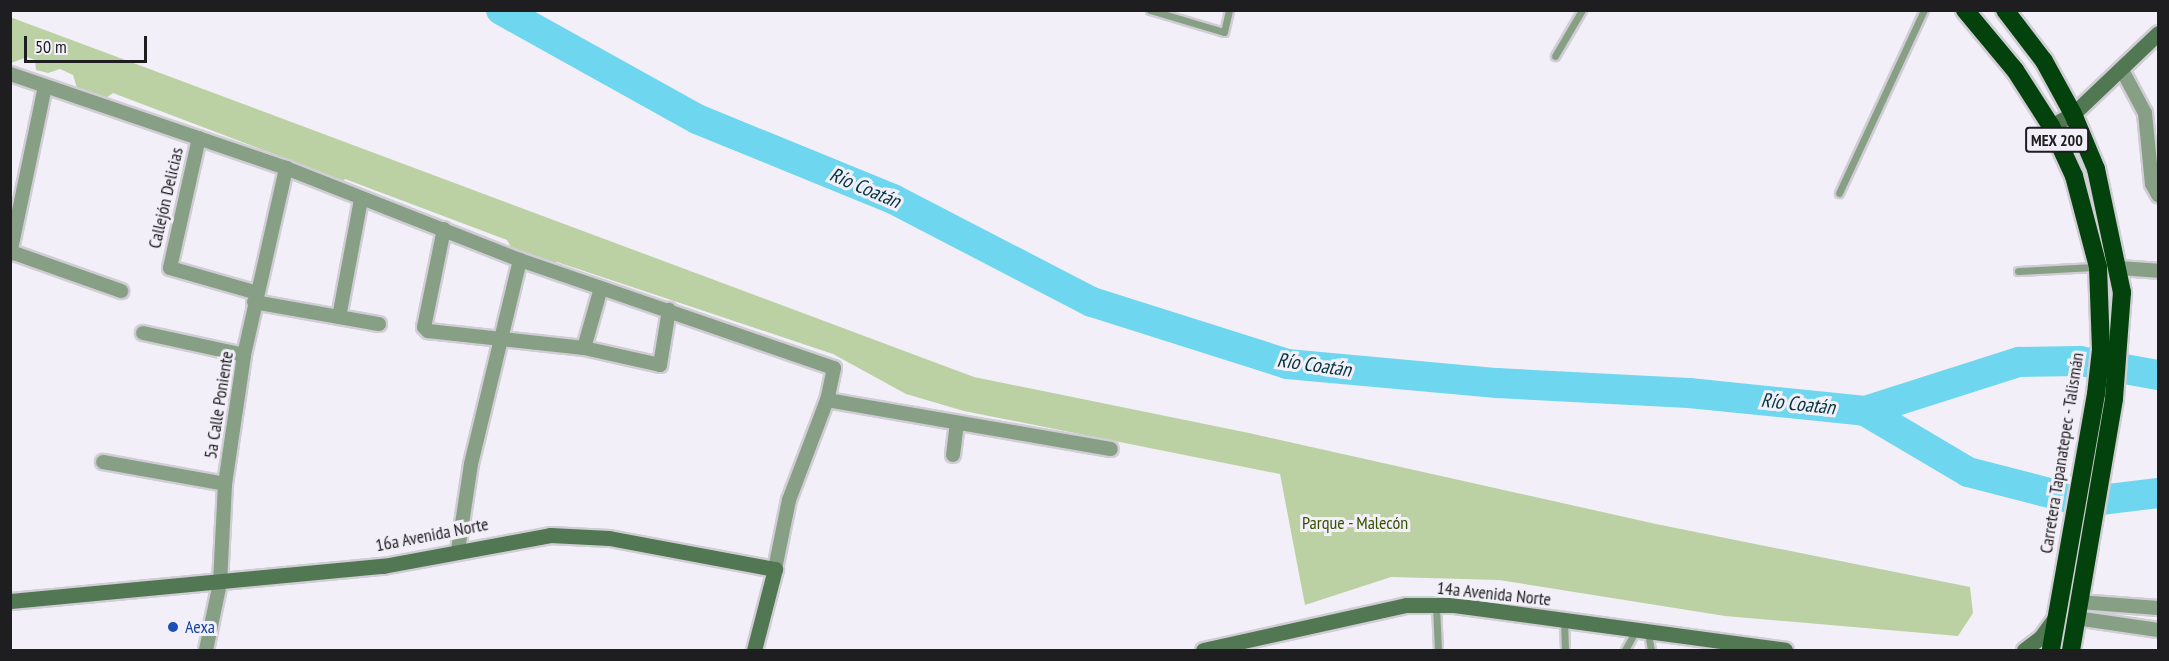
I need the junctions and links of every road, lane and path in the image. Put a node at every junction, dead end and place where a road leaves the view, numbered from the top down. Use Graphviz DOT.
graph roads {
  1 [pos="1150,10"];
  2 [pos="1229,10"];
  3 [pos="1582,10"];
  4 [pos="1924,10"];
  5 [pos="1965,10"];
  6 [pos="2005,10"];
  7 [pos="2158,33"];
  8 [pos="1555,56"];
  9 [pos="2122,70"];
  10 [pos="10,74"];
  11 [pos="45,87"];
  12 [pos="2073,114"];
  13 [pos="2051,126"];
  14 [pos="199,138"];
  15 [pos="286,168"];
  16 [pos="1839,193"];
  17 [pos="2158,195"];
  18 [pos="361,200"];
  19 [pos="444,229"];
  20 [pos="11,253"];
  21 [pos="520,260"];
  22 [pos="2098,267"];
  23 [pos="2119,268"];
  24 [pos="2018,271"];
  25 [pos="2158,271"];
  26 [pos="601,288"];
  27 [pos="121,291"];
  28 [pos="255,298"];
  29 [pos="669,310"];
  30 [pos="339,317"];
  31 [pos="379,324"];
  32 [pos="143,333"];
  33 [pos="501,338"];
  34 [pos="584,348"];
  35 [pos="244,355"];
  36 [pos="827,400"];
  37 [pos="957,423"];
  38 [pos="1111,449"];
  39 [pos="953,455"];
  40 [pos="103,462"];
  41 [pos="225,484"];
  42 [pos="458,550"];
  43 [pos="775,569"];
  44 [pos="219,583"];
  45 [pos="10,601"];
  46 [pos="1436,605"];
  47 [pos="2057,608"];
  48 [pos="2158,608"];
  49 [pos="2078,610"];
  50 [pos="1564,621"];
  51 [pos="2158,630"];
  52 [pos="1641,632"];
  53 [pos="206,651"];
  54 [pos="754,651"];
  55 [pos="1203,651"];
  56 [pos="1438,651"];
  57 [pos="1565,651"];
  58 [pos="1625,651"];
  59 [pos="1651,651"];
  60 [pos="1785,651"];
  61 [pos="2024,651"];
  62 [pos="2051,651"];
  63 [pos="2071,651"];
  64 [pos="2081,651"];
  1 -- 2 [label="lane"];
  3 -- 8 [label="lane"];
  4 -- 16 [label="lane"];
  5 -- 13 [label="highway, Carretera Tapanatepec - Talismán / MEX 200"];
  6 -- 12 [label="highway, MEX 200"];
  7 -- 9 [label="main road"];
  9 -- 12 [label="main road"];
  9 -- 17 [label="street"];
  10 -- 11 [label="street"];
  11 -- 14 [label="street"];
  11 -- 20 [label="street"];
  12 -- 13 [label="main road"];
  12 -- 23 [label="highway, MEX 200"];
  13 -- 22 [label="highway, Carretera Tapanatepec - Talismán / MEX 200"];
  14 -- 15 [label="street"];
  14 -- 28 [label="street, Callejón Delicias"];
  15 -- 18 [label="street"];
  15 -- 28 [label="street, 5a Calle Poniente"];
  18 -- 19 [label="street"];
  18 -- 30 [label="street"];
  19 -- 21 [label="street"];
  19 -- 33 [label="street"];
  20 -- 27 [label="street"];
  21 -- 26 [label="street"];
  21 -- 33 [label="street"];
  22 -- 24 [label="lane"];
  22 -- 47 [label="highway, Carretera Tapanatepec - Talismán / MEX 200"];
  23 -- 25 [label="street"];
  23 -- 49 [label="highway, MEX 200"];
  26 -- 29 [label="street"];
  26 -- 34 [label="street"];
  28 -- 30 [label="street"];
  28 -- 35 [label="street, 5a Calle Poniente"];
  29 -- 34 [label="street"];
  29 -- 36 [label="street"];
  30 -- 31 [label="street"];
  32 -- 35 [label="street"];
  33 -- 34 [label="street"];
  33 -- 42 [label="street"];
  35 -- 41 [label="street, 5a Calle Poniente"];
  36 -- 37 [label="street"];
  36 -- 43 [label="street"];
  37 -- 38 [label="street"];
  37 -- 39 [label="street"];
  40 -- 41 [label="street"];
  41 -- 44 [label="street, 5a Calle Poniente"];
  42 -- 43 [label="main road, 16a Avenida Norte"];
  42 -- 44 [label="main road, 16a Avenida Norte"];
  43 -- 54 [label="main road"];
  44 -- 45 [label="main road, 16a Avenida Norte"];
  44 -- 53 [label="street, 5a Calle Poniente"];
  46 -- 50 [label="main road, 14a Avenida Norte"];
  46 -- 55 [label="main road, 14a Avenida Norte"];
  46 -- 56 [label="lane"];
  47 -- 61 [label="main road"];
  47 -- 62 [label="highway, Carretera Tapanatepec - Talismán / MEX 200"];
  48 -- 49 [label="street"];
  49 -- 51 [label="street"];
  49 -- 63 [label="highway, MEX 200"];
  49 -- 64 [label="highway"];
  50 -- 52 [label="main road, 14a Avenida Norte"];
  50 -- 57 [label="lane"];
  52 -- 58 [label="lane"];
  52 -- 59 [label="lane"];
  52 -- 60 [label="main road, 14a Avenida Norte"];
}
